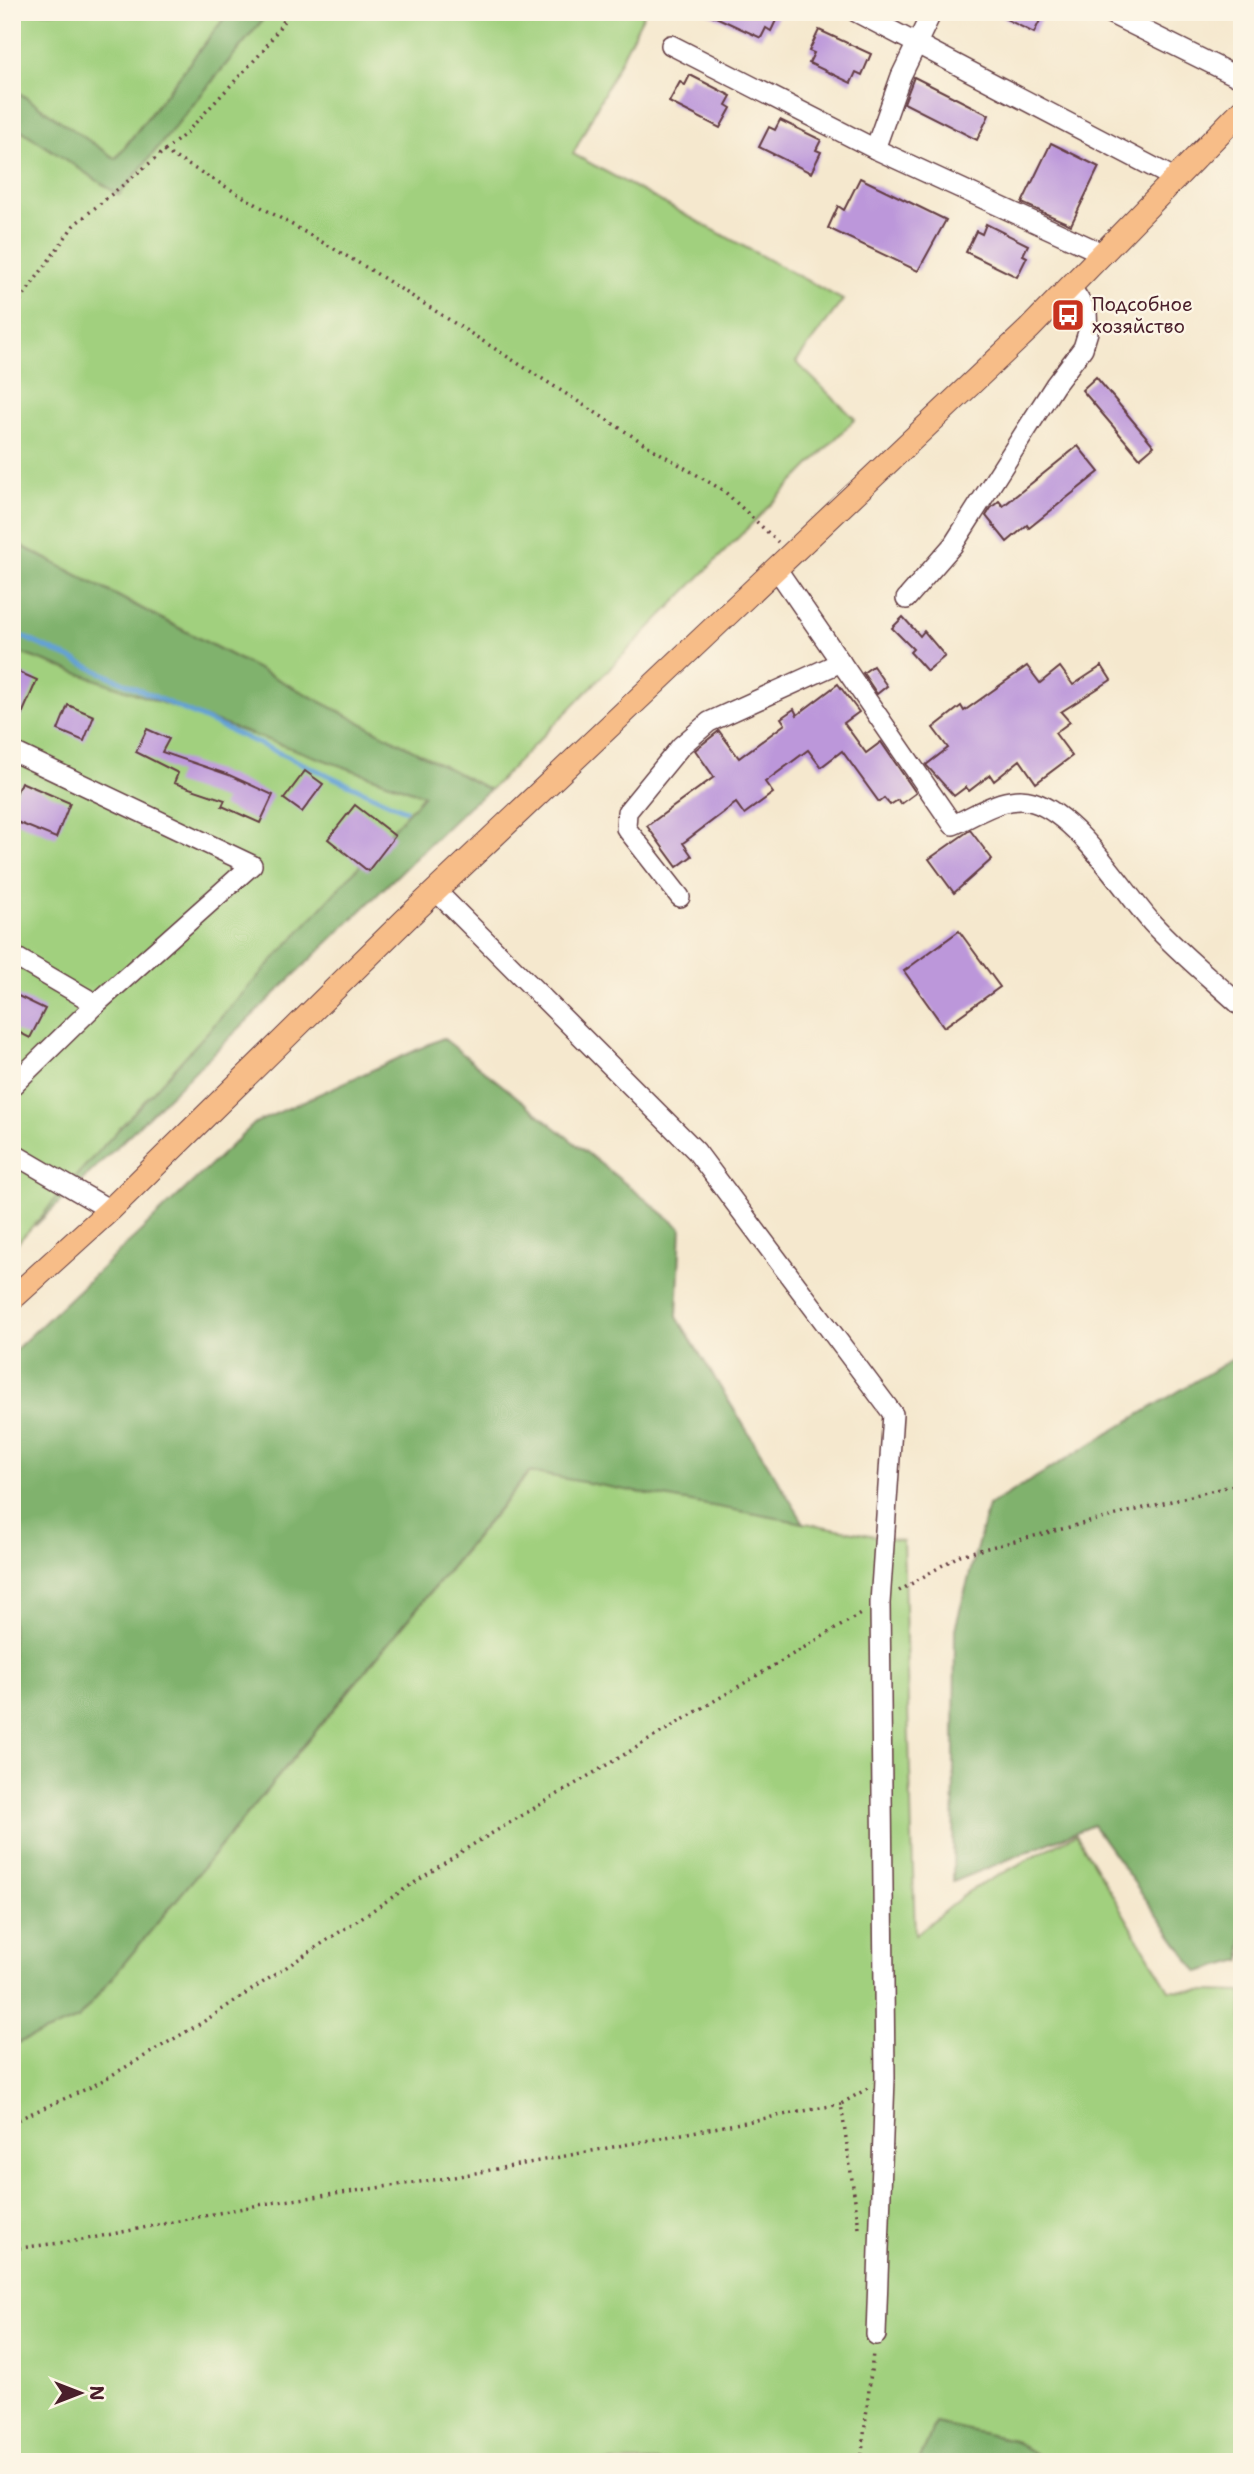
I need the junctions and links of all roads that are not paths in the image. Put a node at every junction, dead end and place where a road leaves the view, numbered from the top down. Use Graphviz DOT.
graph roads {
  1 [pos="856,12"];
  2 [pos="932,12"];
  3 [pos="1107,12"];
  4 [pos="918,42"];
  5 [pos="671,45"];
  6 [pos="1242,79"];
  7 [pos="1242,110"];
  8 [pos="875,149"];
  9 [pos="1176,179"];
  10 [pos="1104,254"];
  11 [pos="1071,287"];
  12 [pos="783,561"];
  13 [pos="906,599"];
  14 [pos="841,663"];
  15 [pos="12,751"];
  16 [pos="436,891"];
  17 [pos="680,897"];
  18 [pos="12,955"];
  19 [pos="96,1004"];
  20 [pos="1242,1007"];
  21 [pos="12,1086"];
  22 [pos="12,1153"];
  23 [pos="110,1210"];
  24 [pos="12,1299"];
  25 [pos="876,2334"];
  1 -- 4 [label="street"];
  2 -- 4 [label="street"];
  3 -- 6 [label="street"];
  4 -- 8 [label="street"];
  4 -- 9 [label="street"];
  5 -- 8 [label="street"];
  7 -- 9 [label="main road"];
  8 -- 10 [label="street"];
  9 -- 10 [label="main road"];
  10 -- 11 [label="main road"];
  11 -- 12 [label="main road"];
  11 -- 13 [label="street"];
  12 -- 14 [label="street"];
  12 -- 16 [label="main road"];
  14 -- 17 [label="street"];
  14 -- 20 [label="street"];
  15 -- 19 [label="street"];
  16 -- 23 [label="main road"];
  16 -- 25 [label="street"];
  18 -- 19 [label="street"];
  19 -- 21 [label="street"];
  22 -- 23 [label="street"];
  23 -- 24 [label="main road"];
}
